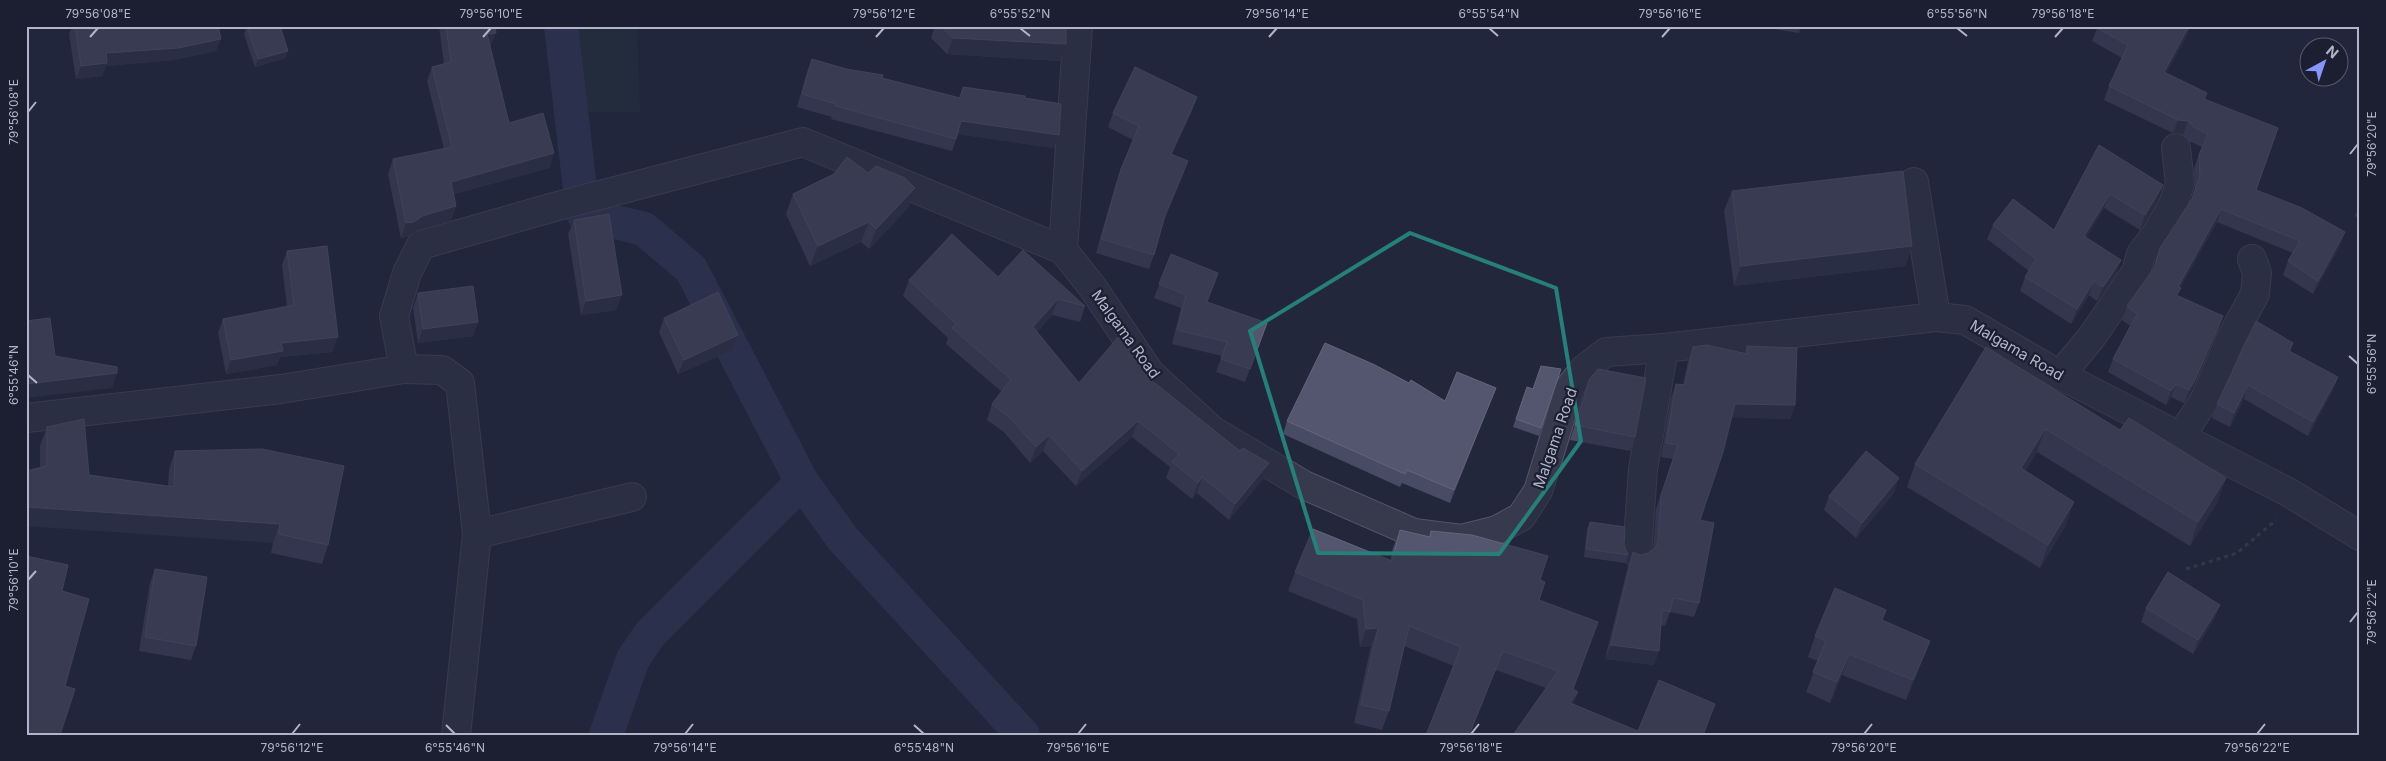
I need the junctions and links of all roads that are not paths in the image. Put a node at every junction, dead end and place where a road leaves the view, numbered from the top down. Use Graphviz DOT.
graph roads {
  1 [pos="1078,26"];
  2 [pos="2176,148"];
  3 [pos="1914,182"];
  4 [pos="1063,250"];
  5 [pos="2252,259"];
  6 [pos="1936,317"];
  7 [pos="1664,348"];
  8 [pos="404,369"];
  9 [pos="2060,375"];
  10 [pos="26,418"];
  11 [pos="2180,437"];
  12 [pos="632,497"];
  13 [pos="477,534"];
  14 [pos="2360,536"];
  15 [pos="1637,553"];
  16 [pos="456,735"];
  1 -- 4 [label="street"];
  2 -- 9 [label="street"];
  3 -- 6 [label="street"];
  4 -- 7 [label="street, Malgama Road"];
  4 -- 8 [label="street"];
  5 -- 11 [label="street"];
  6 -- 7 [label="street, Malgama Road"];
  6 -- 9 [label="street, Malgama Road"];
  7 -- 15 [label="street"];
  8 -- 10 [label="street"];
  8 -- 13 [label="street"];
  9 -- 11 [label="street, Malgama Road"];
  11 -- 14 [label="street, Malgama Road"];
  12 -- 13 [label="street"];
  13 -- 16 [label="street"];
}
